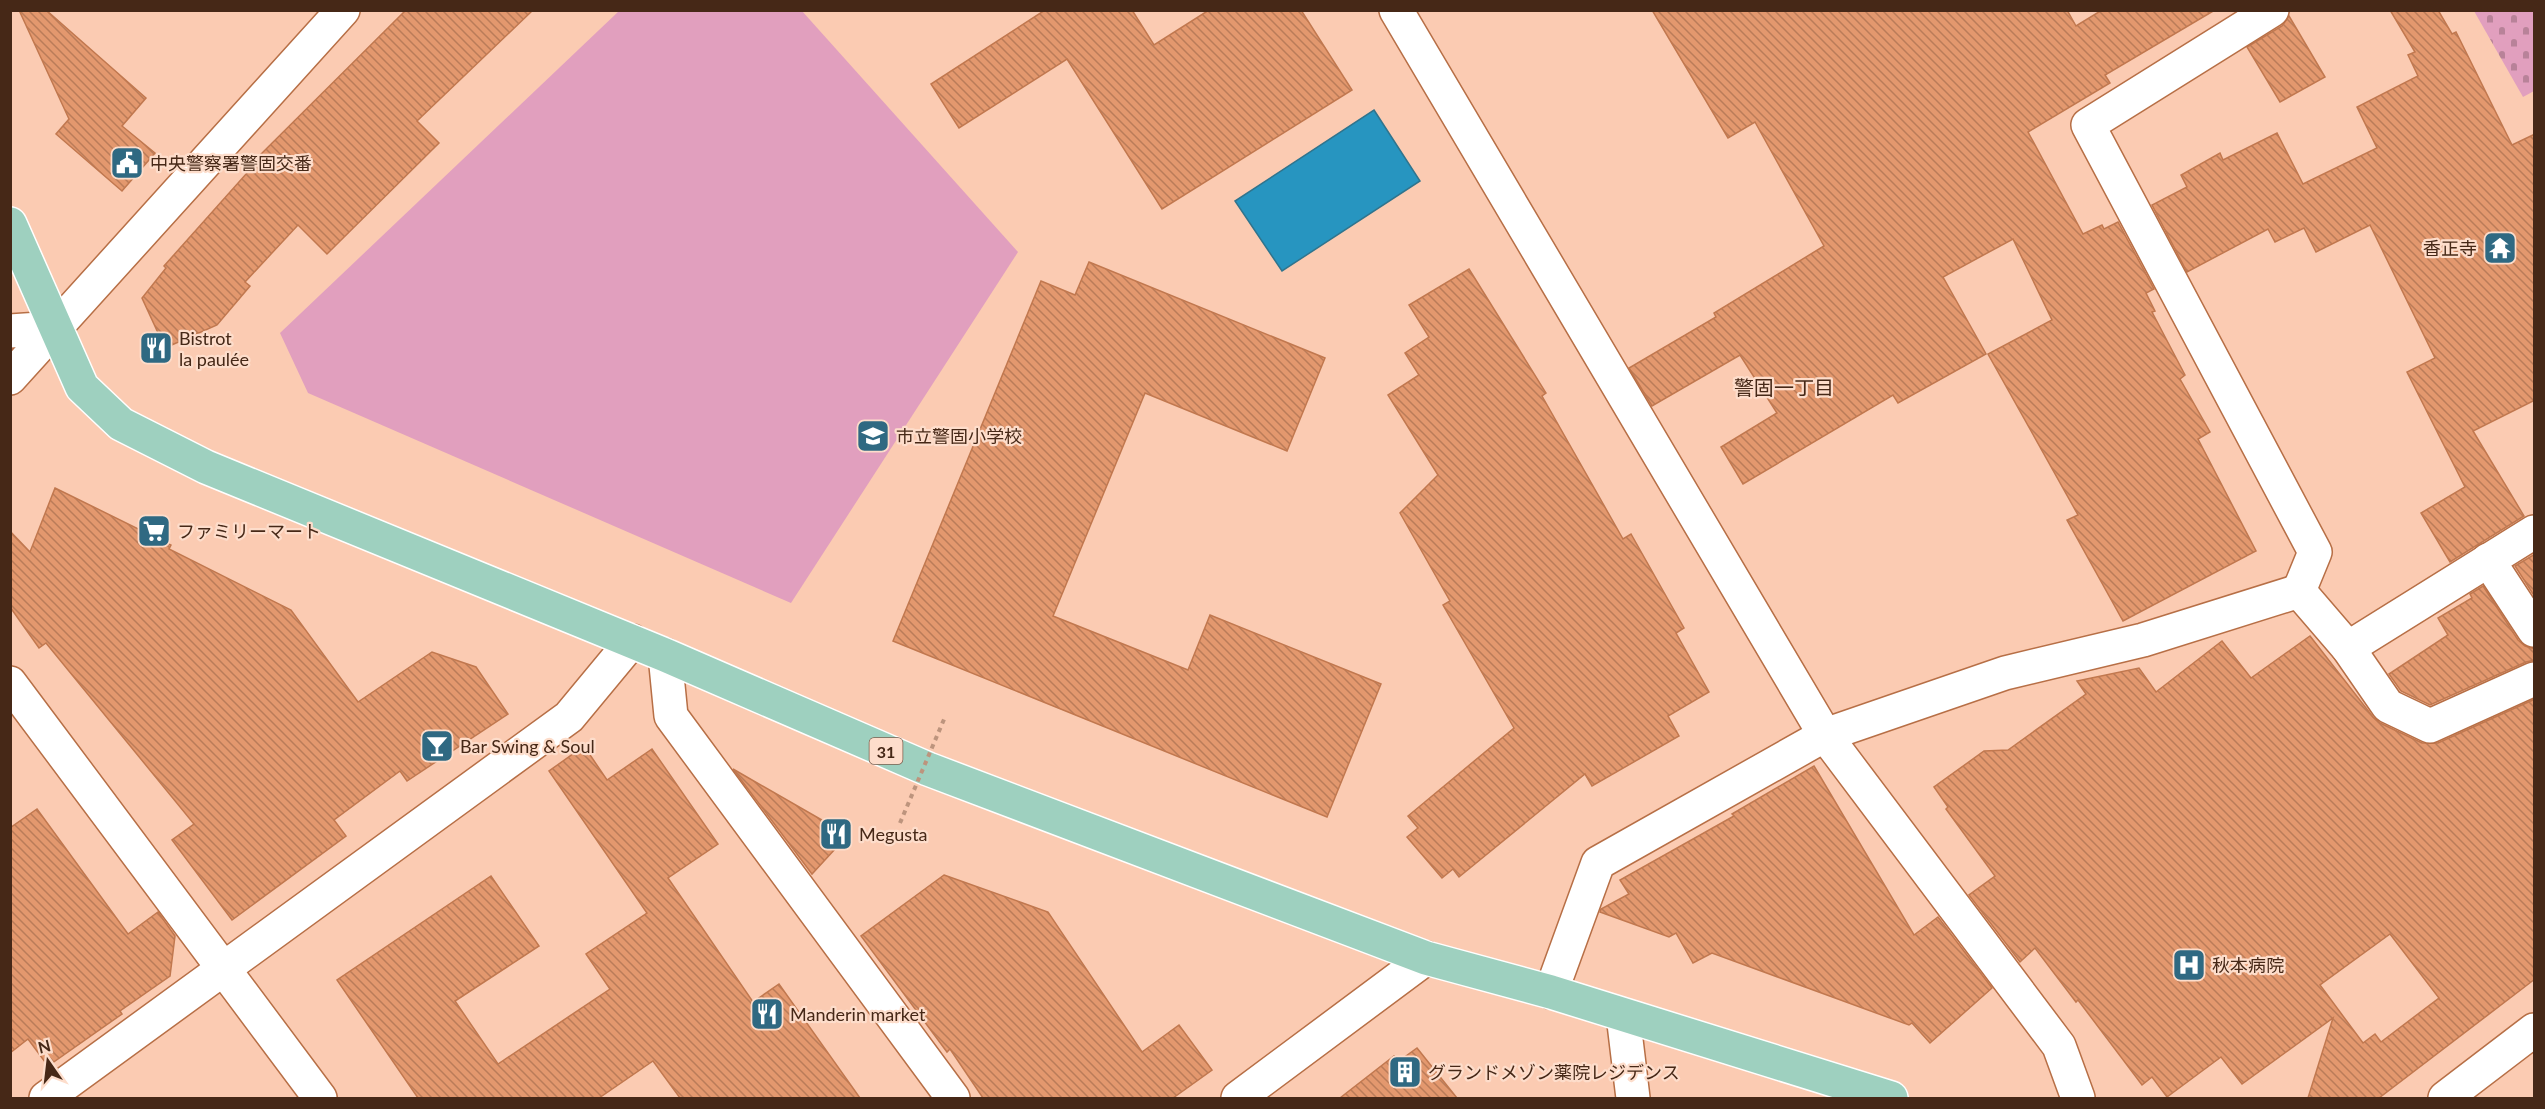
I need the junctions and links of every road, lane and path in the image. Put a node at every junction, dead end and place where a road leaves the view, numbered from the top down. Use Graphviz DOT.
graph roads {
  1 [pos="343,10"];
  2 [pos="2272,10"];
  3 [pos="1399,11"];
  4 [pos="10,224"];
  5 [pos="55,328"];
  6 [pos="10,331"];
  7 [pos="10,378"];
  8 [pos="2535,532"];
  9 [pos="2488,560"];
  10 [pos="2299,591"];
  11 [pos="2535,630"];
  12 [pos="632,641"];
  13 [pos="2348,648"];
  14 [pos="665,655"];
  15 [pos="2535,679"];
  16 [pos="10,683"];
  17 [pos="945,717"];
  18 [pos="1825,735"];
  19 [pos="900,823"];
  20 [pos="1426,958"];
  21 [pos="223,969"];
  22 [pos="1551,992"];
  23 [pos="1623,1015"];
  24 [pos="2535,1030"];
  25 [pos="46,1098"];
  26 [pos="320,1098"];
  27 [pos="953,1098"];
  28 [pos="1238,1098"];
  29 [pos="1633,1098"];
  30 [pos="1891,1098"];
  31 [pos="2078,1098"];
  32 [pos="2445,1098"];
  1 -- 5 [label="street"];
  2 -- 10 [label="street"];
  3 -- 18 [label="street"];
  4 -- 5 [label="main road, 31"];
  5 -- 6 [label="street"];
  5 -- 7 [label="street"];
  5 -- 12 [label="main road, 31"];
  8 -- 9 [label="street"];
  9 -- 11 [label="street"];
  9 -- 13 [label="street"];
  10 -- 13 [label="street"];
  10 -- 18 [label="street"];
  12 -- 14 [label="main road, 31"];
  12 -- 21 [label="street"];
  13 -- 15 [label="street"];
  14 -- 20 [label="main road, 31"];
  14 -- 27 [label="street"];
  16 -- 21 [label="street"];
  17 -- 19 [label="path, bridge"];
  18 -- 22 [label="street"];
  18 -- 31 [label="street"];
  20 -- 22 [label="main road, 31"];
  20 -- 28 [label="street"];
  21 -- 25 [label="street"];
  21 -- 26 [label="street"];
  22 -- 23 [label="main road, 31"];
  23 -- 29 [label="street"];
  23 -- 30 [label="main road, 31"];
  24 -- 32 [label="street"];
}
